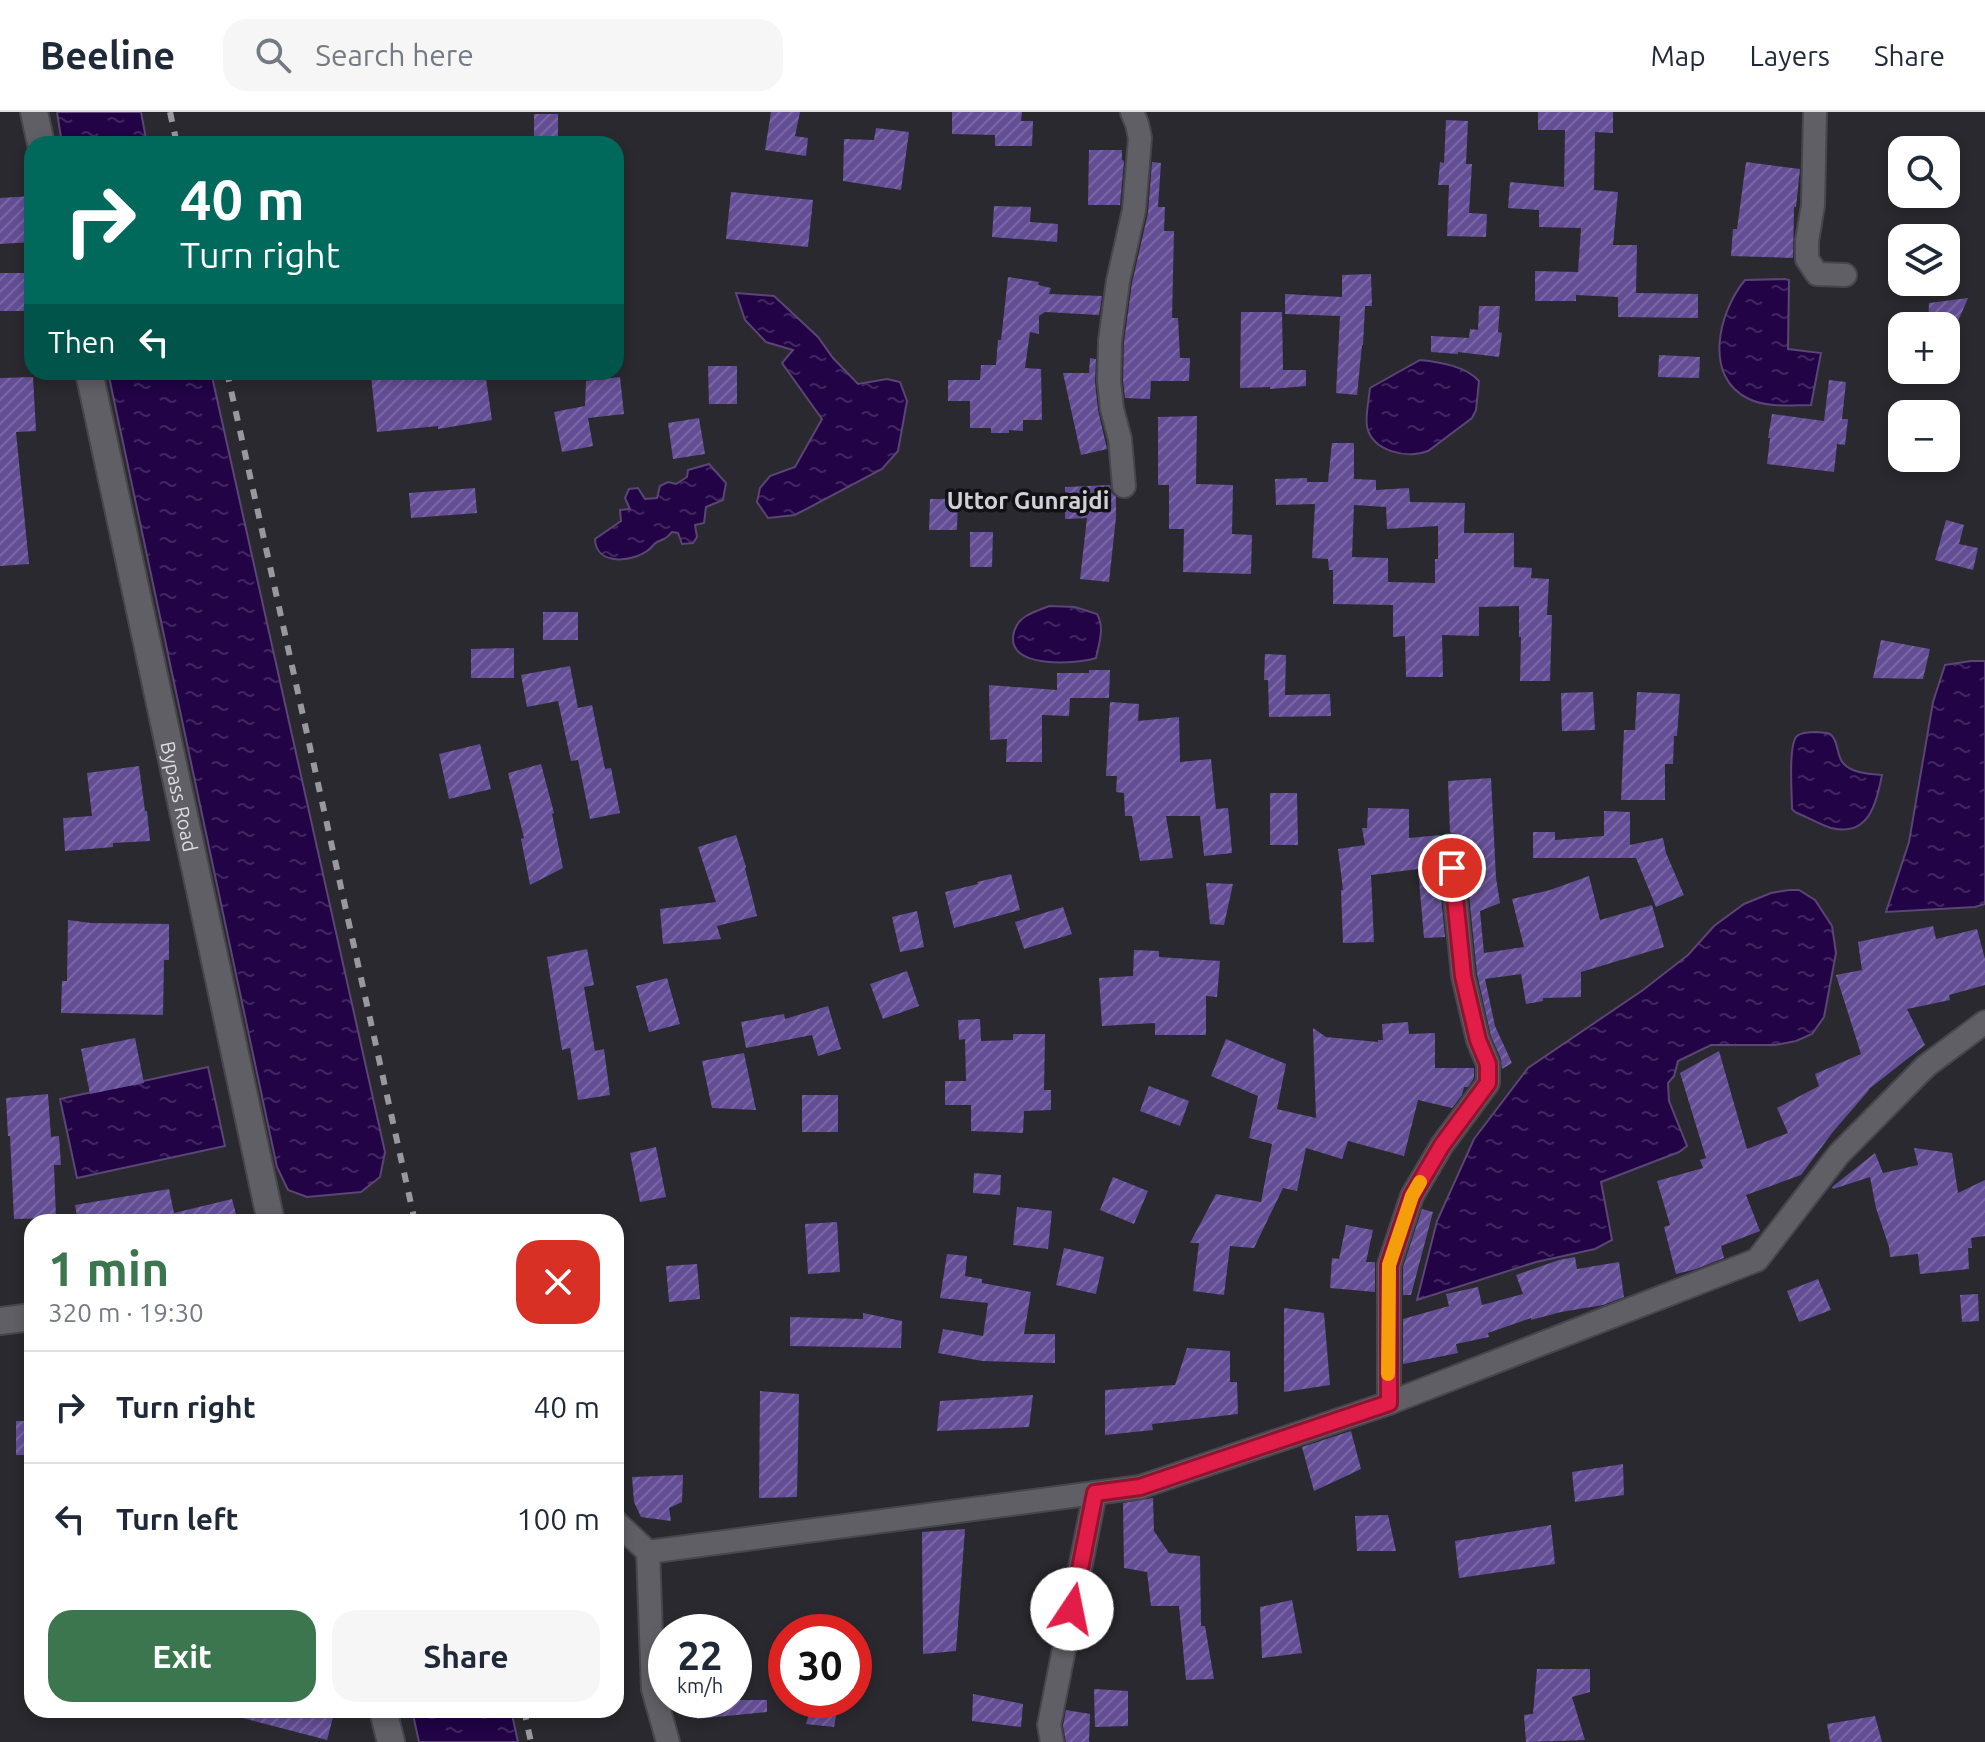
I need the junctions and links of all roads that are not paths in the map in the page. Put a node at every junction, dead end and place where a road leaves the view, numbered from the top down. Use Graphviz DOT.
graph roads {
  1 [pos="34,112"];
  2 [pos="1132,112"];
  3 [pos="1815,112"];
  4 [pos="39,136"];
  5 [pos="1845,275"];
  6 [pos="91,380"];
  7 [pos="1124,486"];
  8 [pos="1450,846"];
  9 [pos="1985,1022"];
  10 [pos="269,1214"];
  11 [pos="24,1318"];
  12 [pos="0,1321"];
  13 [pos="1389,1403"];
  14 [pos="1095,1493"];
  15 [pos="624,1530"];
  16 [pos="648,1552"];
  17 [pos="385,1718"];
  18 [pos="391,1742"];
  19 [pos="668,1742"];
  20 [pos="1052,1742"];
  1 -- 4 [label="street"];
  2 -- 7 [label="street"];
  3 -- 5 [label="street"];
  6 -- 10 [label="street, Bypass Road"];
  8 -- 13 [label="street"];
  9 -- 13 [label="street"];
  11 -- 12 [label="street"];
  13 -- 14 [label="street"];
  14 -- 16 [label="street"];
  14 -- 20 [label="street"];
  15 -- 16 [label="street"];
  16 -- 19 [label="street"];
  17 -- 18 [label="street"];
}
